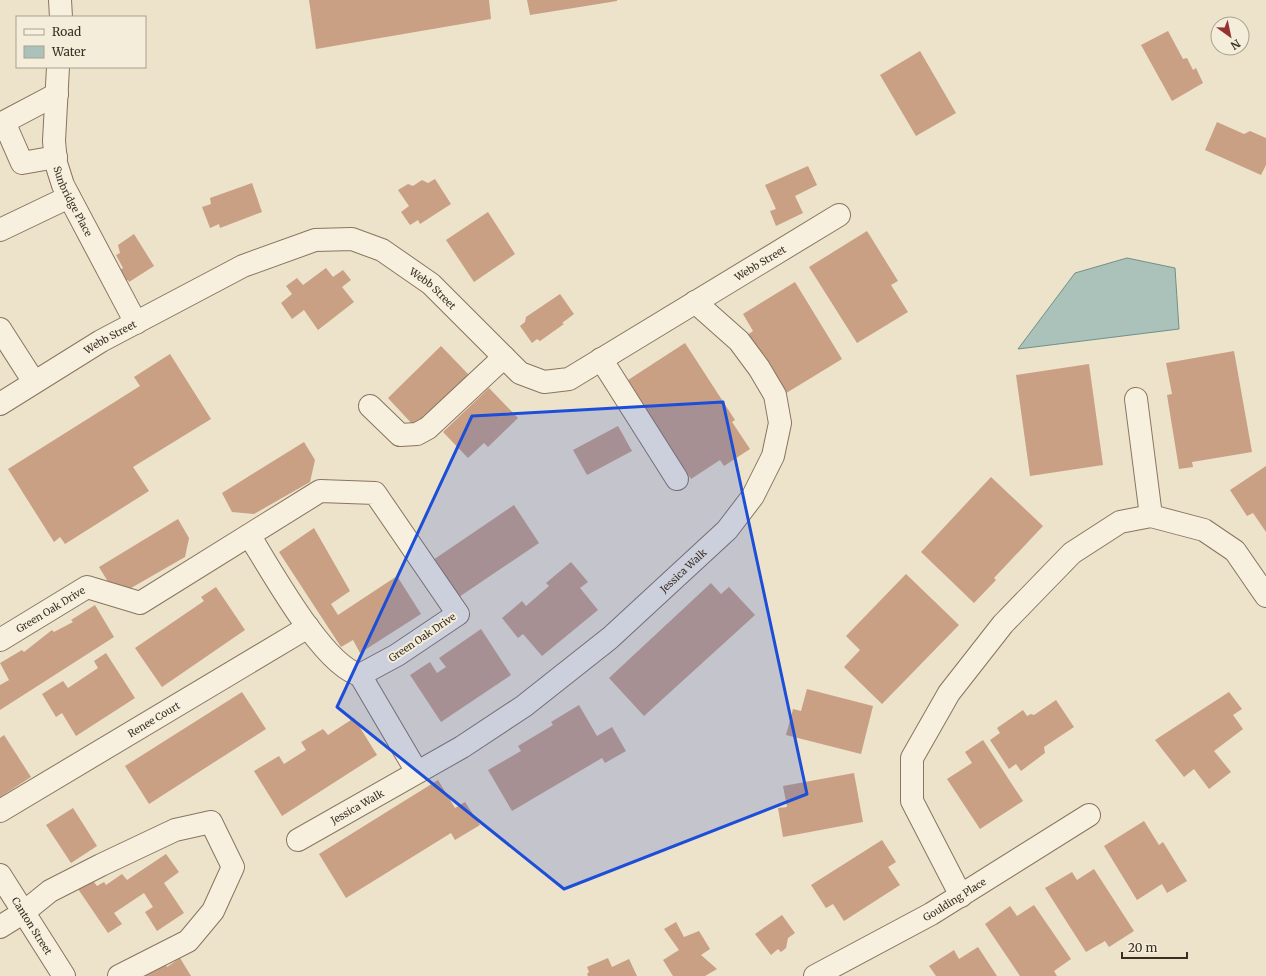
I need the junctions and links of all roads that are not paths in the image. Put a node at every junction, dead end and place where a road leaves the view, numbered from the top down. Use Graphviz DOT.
graph roads {
  1 [pos="60,0"];
  2 [pos="61,16"];
  3 [pos="58,68"];
  4 [pos="57,94"];
  5 [pos="56,157"];
  6 [pos="70,197"];
  7 [pos="839,215"];
  8 [pos="0,230"];
  9 [pos="695,302"];
  10 [pos="136,323"];
  11 [pos="0,329"];
  12 [pos="504,357"];
  13 [pos="601,359"];
  14 [pos="34,382"];
  15 [pos="1136,399"];
  16 [pos="0,404"];
  17 [pos="370,406"];
  18 [pos="677,479"];
  19 [pos="1151,516"];
  20 [pos="249,535"];
  21 [pos="1266,596"];
  22 [pos="308,627"];
  23 [pos="0,640"];
  24 [pos="360,675"];
  25 [pos="417,772"];
  26 [pos="0,811"];
  27 [pos="1089,815"];
  28 [pos="298,840"];
  29 [pos="0,875"];
  30 [pos="961,896"];
  31 [pos="24,912"];
  32 [pos="0,927"];
  33 [pos="64,976"];
  34 [pos="119,976"];
  35 [pos="815,976"];
  1 -- 2 [label="street"];
  3 -- 4 [label="street, Sunbridge Place"];
  4 -- 5 [label="street, Sunbridge Place"];
  4 -- 5 [label="street"];
  5 -- 6 [label="street, Sunbridge Place"];
  6 -- 8 [label="street"];
  6 -- 10 [label="street, Sunbridge Place"];
  7 -- 9 [label="street, Webb Street"];
  9 -- 13 [label="street, Webb Street"];
  9 -- 25 [label="street, Jessica Walk"];
  10 -- 12 [label="street, Webb Street"];
  10 -- 14 [label="street, Webb Street"];
  11 -- 14 [label="street"];
  12 -- 13 [label="street, Webb Street"];
  12 -- 17 [label="street"];
  13 -- 18 [label="street"];
  14 -- 16 [label="street, Webb Street"];
  15 -- 19 [label="street"];
  19 -- 21 [label="street"];
  19 -- 30 [label="street"];
  20 -- 22 [label="street"];
  20 -- 23 [label="street, Green Oak Drive"];
  20 -- 24 [label="street, Green Oak Drive"];
  22 -- 24 [label="street"];
  22 -- 26 [label="street, Renee Court"];
  24 -- 25 [label="street"];
  25 -- 28 [label="street, Jessica Walk"];
  27 -- 30 [label="street, Goulding Place"];
  29 -- 31 [label="street, Canton Street"];
  30 -- 35 [label="street, Goulding Place"];
  31 -- 32 [label="street"];
  31 -- 33 [label="street, Canton Street"];
  31 -- 34 [label="street"];
}
